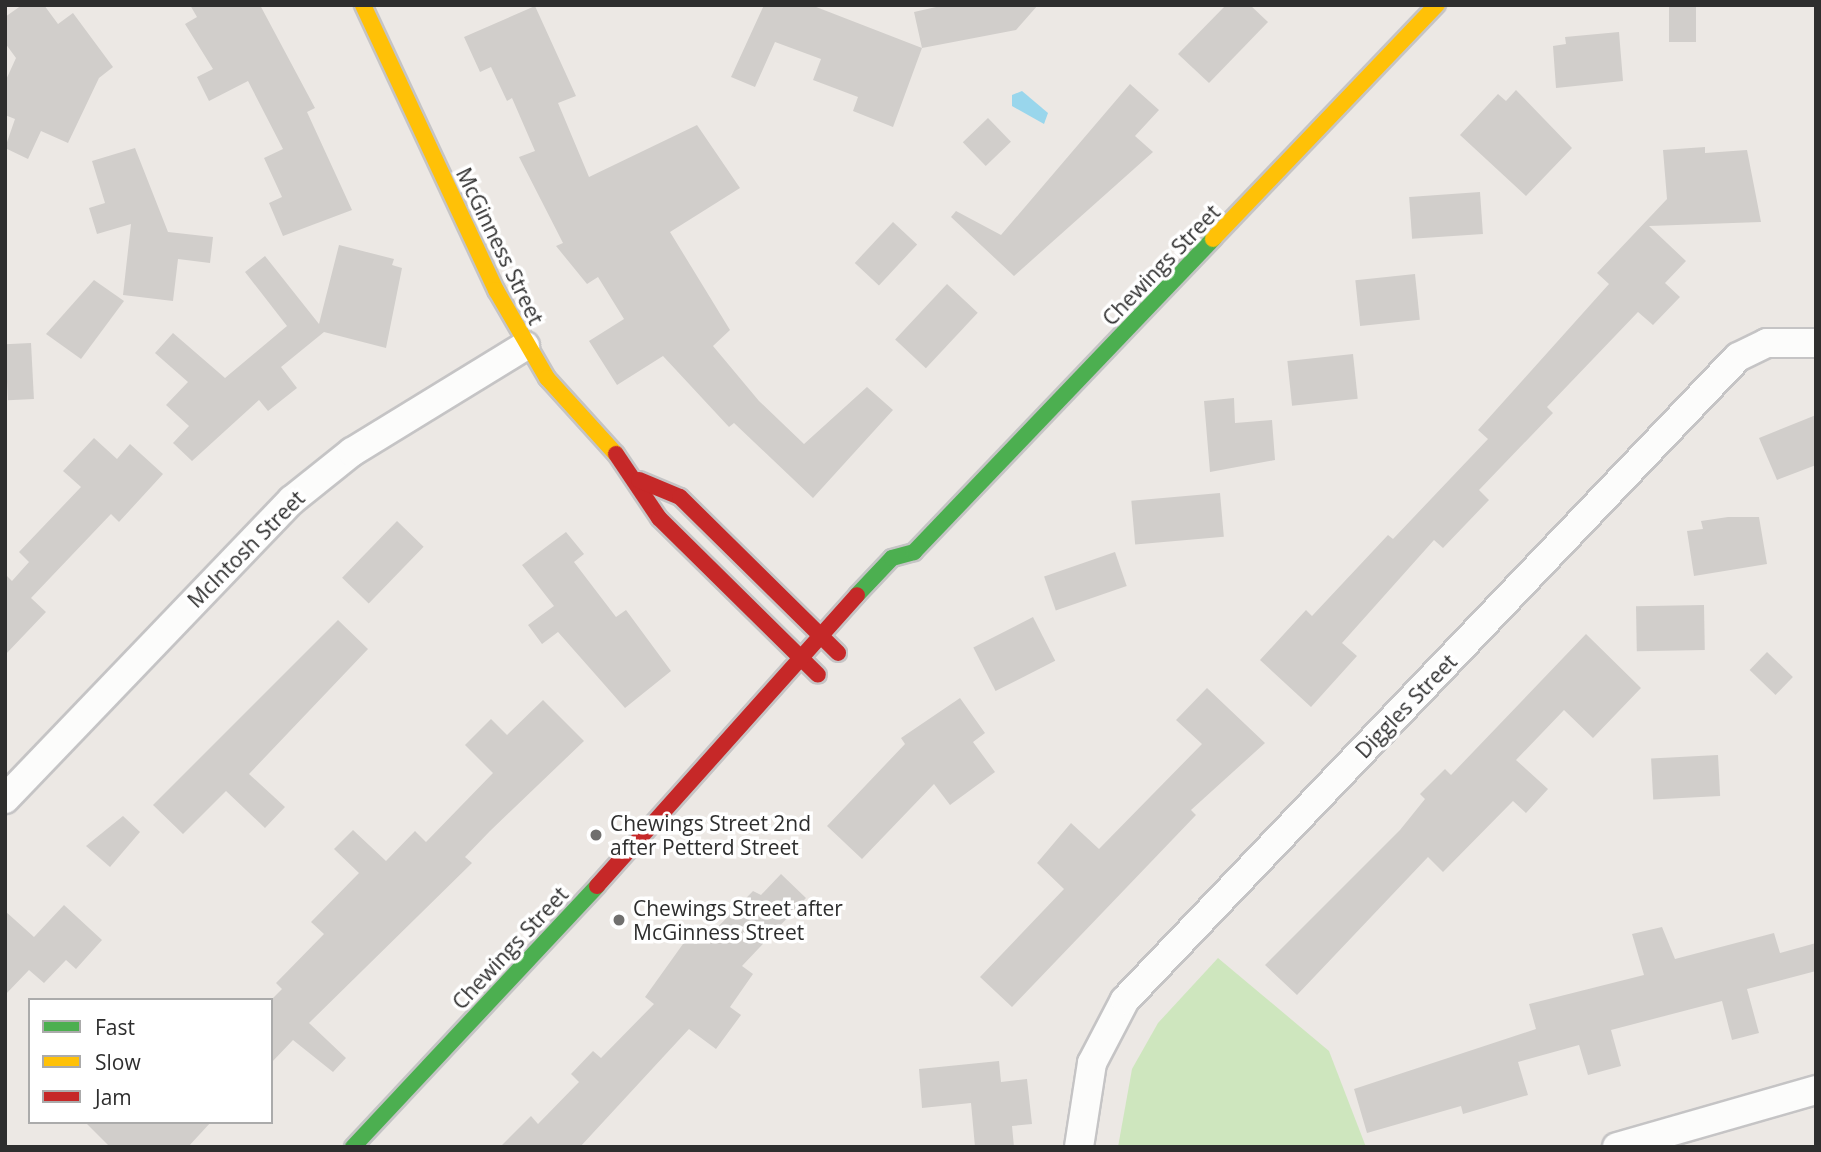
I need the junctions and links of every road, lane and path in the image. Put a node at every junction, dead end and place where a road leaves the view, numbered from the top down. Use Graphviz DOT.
graph roads {
  1 [pos="363,5"];
  2 [pos="1437,5"];
  3 [pos="1816,343"];
  4 [pos="525,346"];
  5 [pos="639,480"];
  6 [pos="914,552"];
  7 [pos="911,575"];
  8 [pos="855,634"];
  9 [pos="820,635"];
  10 [pos="838,653"];
  11 [pos="800,657"];
  12 [pos="817,675"];
  13 [pos="800,693"];
  14 [pos="747,746"];
  15 [pos="698,778"];
  16 [pos="5,799"];
  17 [pos="1816,1090"];
  18 [pos="1673,1139"];
  19 [pos="353,1147"];
  20 [pos="1079,1147"];
  21 [pos="1618,1147"];
  1 -- 4 [label="street, McGinness Street"];
  2 -- 6 [label="street, Chewings Street"];
  3 -- 20 [label="street, Diggles Street"];
  4 -- 5 [label="street, McGinness Street"];
  4 -- 16 [label="street, McIntosh Street"];
  5 -- 9 [label="street, McGinness Street"];
  5 -- 11 [label="street, McGinness Street"];
  6 -- 7 [label="street"];
  6 -- 9 [label="street, Chewings Street"];
  8 -- 10 [label="street"];
  9 -- 10 [label="street, McGinness Street"];
  9 -- 11 [label="street, Chewings Street"];
  10 -- 12 [label="street"];
  11 -- 12 [label="street, McGinness Street"];
  11 -- 15 [label="street, Chewings Street"];
  12 -- 13 [label="street"];
  14 -- 15 [label="street, Chewings Street"];
  15 -- 19 [label="street, Chewings Street"];
  17 -- 18 [label="street"];
  18 -- 21 [label="street"];
}
